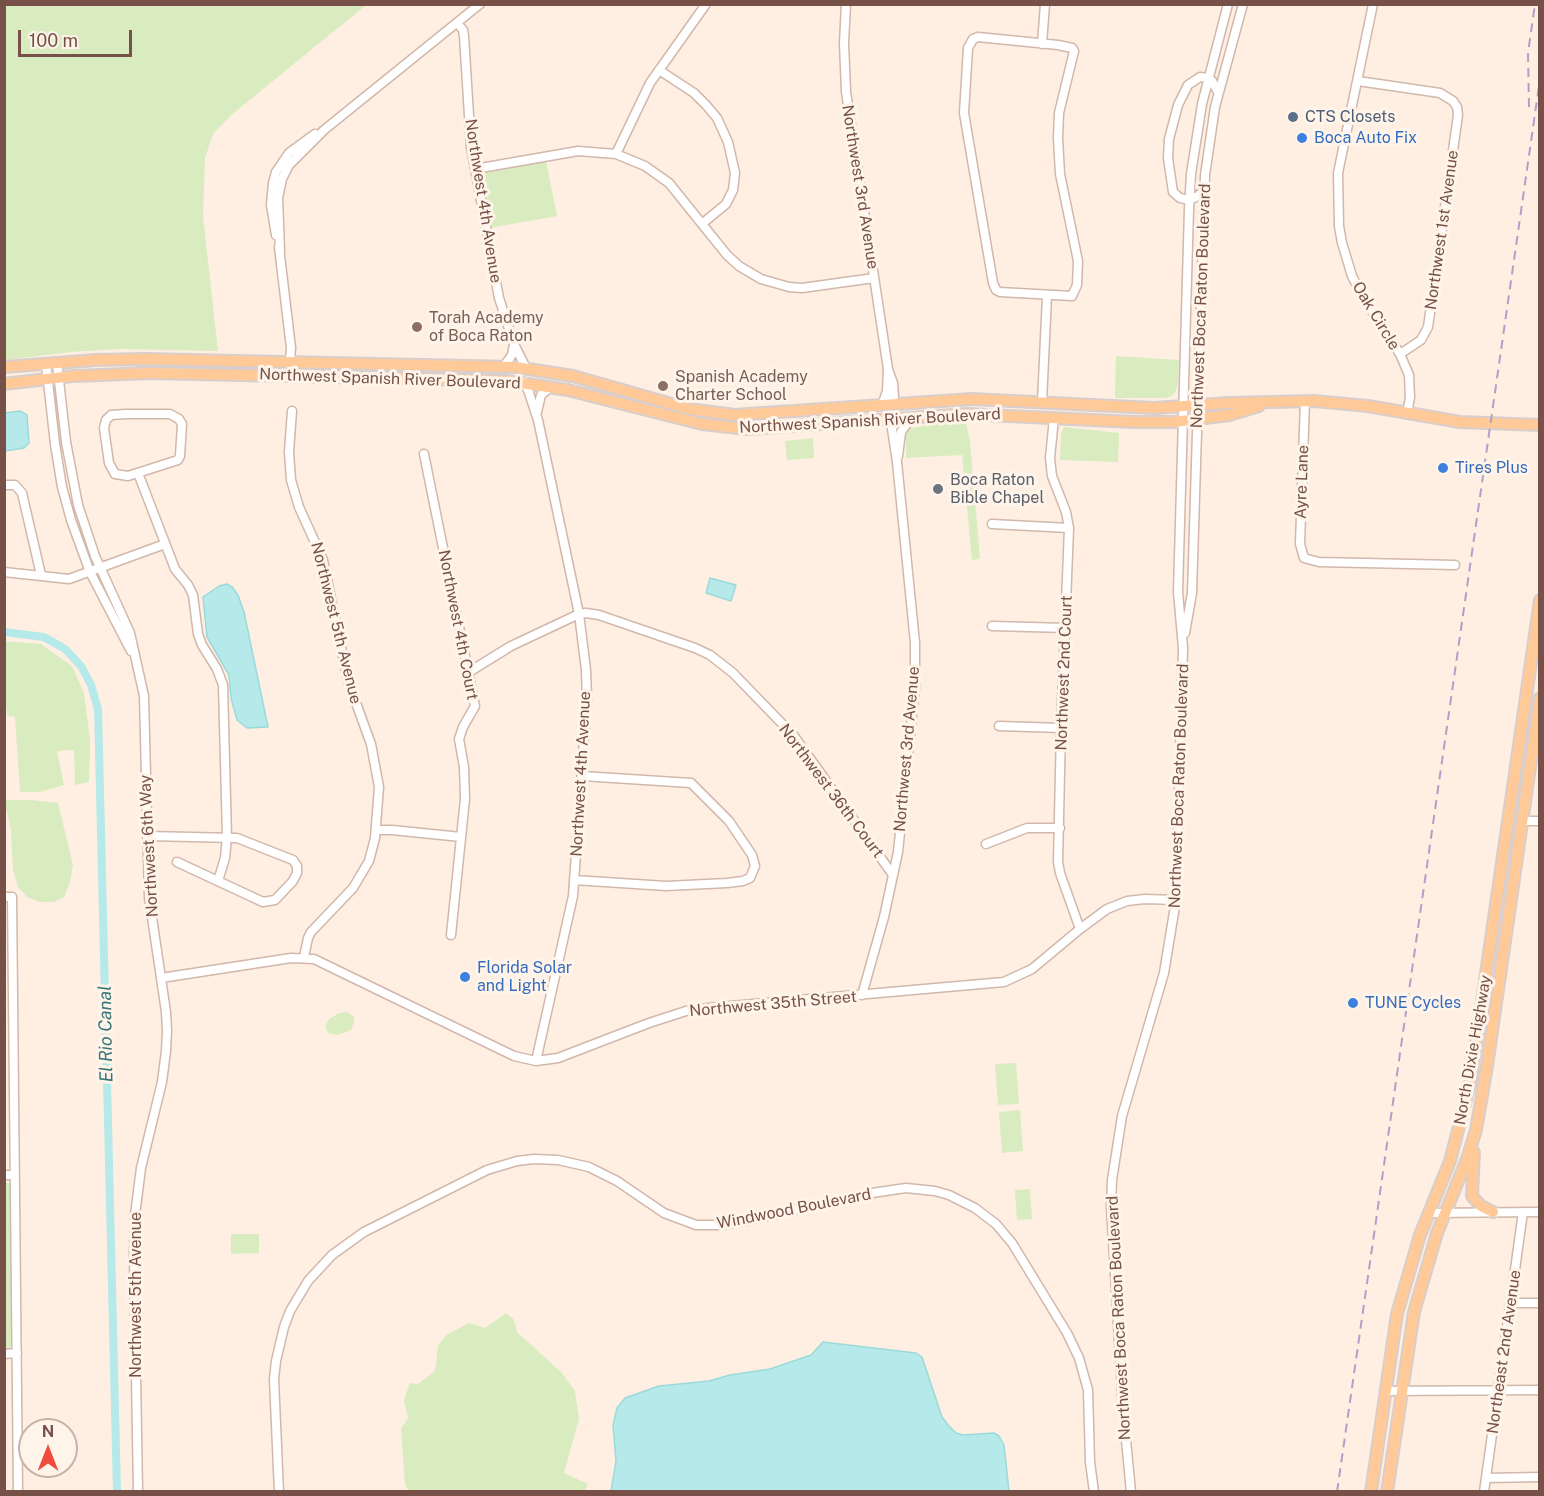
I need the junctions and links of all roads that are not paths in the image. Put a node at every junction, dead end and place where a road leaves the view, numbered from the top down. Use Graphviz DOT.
graph roads {
  1 [pos="480,4"];
  2 [pos="706,4"];
  3 [pos="846,4"];
  4 [pos="1045,4"];
  5 [pos="1228,4"];
  6 [pos="1243,4"];
  7 [pos="1373,4"];
  8 [pos="457,23"];
  9 [pos="1042,44"];
  10 [pos="659,70"];
  11 [pos="1208,78"];
  12 [pos="1358,81"];
  13 [pos="1218,93"];
  14 [pos="616,154"];
  15 [pos="475,169"];
  16 [pos="1203,191"];
  17 [pos="1189,200"];
  18 [pos="703,224"];
  19 [pos="874,278"];
  20 [pos="1047,296"];
  21 [pos="514,344"];
  22 [pos="1400,354"];
  23 [pos="290,361"];
  24 [pos="51,363"];
  25 [pos="504,366"];
  26 [pos="4,367"];
  27 [pos="526,368"];
  28 [pos="208,374"];
  29 [pos="53,378"];
  30 [pos="524,382"];
  31 [pos="4,384"];
  32 [pos="551,387"];
  33 [pos="975,399"];
  34 [pos="1305,401"];
  35 [pos="1041,402"];
  36 [pos="1271,403"];
  37 [pos="886,405"];
  38 [pos="1185,407"];
  39 [pos="1198,407"];
  40 [pos="292,411"];
  41 [pos="801,411"];
  42 [pos="1407,414"];
  43 [pos="537,416"];
  44 [pos="911,418"];
  45 [pos="1054,418"];
  46 [pos="896,419"];
  47 [pos="1198,420"];
  48 [pos="1184,421"];
  49 [pos="813,425"];
  50 [pos="1539,425"];
  51 [pos="729,428"];
  52 [pos="424,454"];
  53 [pos="897,462"];
  54 [pos="138,473"];
  55 [pos="4,484"];
  56 [pos="992,524"];
  57 [pos="1069,528"];
  58 [pos="165,544"];
  59 [pos="1455,565"];
  60 [pos="100,568"];
  61 [pos="4,572"];
  62 [pos="90,572"];
  63 [pos="41,575"];
  64 [pos="1539,600"];
  65 [pos="579,614"];
  66 [pos="992,626"];
  67 [pos="1538,627"];
  68 [pos="1066,628"];
  69 [pos="1183,648"];
  70 [pos="137,662"];
  71 [pos="469,672"];
  72 [pos="1539,698"];
  73 [pos="999,726"];
  74 [pos="1061,728"];
  75 [pos="582,776"];
  76 [pos="1522,821"];
  77 [pos="1539,821"];
  78 [pos="1060,828"];
  79 [pos="376,830"];
  80 [pos="147,836"];
  81 [pos="226,837"];
  82 [pos="461,837"];
  83 [pos="986,844"];
  84 [pos="177,862"];
  85 [pos="893,875"];
  86 [pos="574,880"];
  87 [pos="218,881"];
  88 [pos="8,897"];
  89 [pos="1176,900"];
  90 [pos="1080,928"];
  91 [pos="451,935"];
  92 [pos="304,957"];
  93 [pos="161,978"];
  94 [pos="862,995"];
  95 [pos="536,1061"];
  96 [pos="165,1065"];
  97 [pos="1476,1130"];
  98 [pos="4,1175"];
  99 [pos="15,1175"];
  100 [pos="1493,1212"];
  101 [pos="1523,1212"];
  102 [pos="1539,1212"];
  103 [pos="1428,1213"];
  104 [pos="1445,1213"];
  105 [pos="1511,1303"];
  106 [pos="1539,1303"];
  107 [pos="17,1353"];
  108 [pos="4,1354"];
  109 [pos="1498,1390"];
  110 [pos="1539,1390"];
  111 [pos="1385,1391"];
  112 [pos="1402,1391"];
  113 [pos="1539,1477"];
  114 [pos="1486,1478"];
  115 [pos="18,1491"];
  116 [pos="138,1491"];
  117 [pos="279,1491"];
  118 [pos="1094,1491"];
  119 [pos="1131,1491"];
  120 [pos="1371,1491"];
  121 [pos="1387,1491"];
  122 [pos="1484,1491"];
  1 -- 8 [label="street"];
  2 -- 10 [label="street"];
  3 -- 19 [label="street, Northwest 3rd Avenue"];
  4 -- 9 [label="street"];
  5 -- 11 [label="street, Northwest Boca Raton Boulevard"];
  6 -- 13 [label="street, Northwest Boca Raton Boulevard"];
  7 -- 12 [label="street, Oak Circle"];
  8 -- 15 [label="street, Northwest 4th Avenue"];
  8 -- 23 [label="street"];
  9 -- 20 [label="street"];
  9 -- 20 [label="street"];
  10 -- 14 [label="street"];
  10 -- 18 [label="street"];
  11 -- 13 [label="street"];
  11 -- 17 [label="street, Northwest Boca Raton Boulevard"];
  11 -- 17 [label="street"];
  12 -- 22 [label="street, Oak Circle"];
  12 -- 22 [label="street, Northwest 1st Avenue"];
  13 -- 16 [label="street, Northwest Boca Raton Boulevard"];
  14 -- 15 [label="street"];
  14 -- 18 [label="street"];
  15 -- 21 [label="street, Northwest 4th Avenue"];
  16 -- 17 [label="street"];
  16 -- 39 [label="street, Northwest Boca Raton Boulevard"];
  17 -- 38 [label="street, Northwest Boca Raton Boulevard"];
  18 -- 19 [label="street"];
  19 -- 37 [label="street, Northwest 3rd Avenue"];
  20 -- 35 [label="street"];
  21 -- 25 [label="street"];
  21 -- 27 [label="street, Northwest 4th Avenue"];
  22 -- 42 [label="street, Oak Circle"];
  23 -- 24 [label="main road, Northwest Spanish River Boulevard"];
  23 -- 25 [label="main road, Northwest Spanish River Boulevard"];
  23 -- 28 [label="main road"];
  24 -- 26 [label="main road, Northwest Spanish River Boulevard"];
  24 -- 29 [label="street, Northwest 6th Way"];
  25 -- 27 [label="main road, Northwest Spanish River Boulevard"];
  27 -- 41 [label="main road, Northwest Spanish River Boulevard"];
  28 -- 29 [label="main road, Northwest Spanish River Boulevard"];
  28 -- 30 [label="main road, Northwest Spanish River Boulevard"];
  29 -- 31 [label="main road, Northwest Spanish River Boulevard"];
  29 -- 60 [label="street, Northwest 6th Way"];
  29 -- 62 [label="street, Northwest 6th Way"];
  30 -- 32 [label="main road, Northwest Spanish River Boulevard"];
  30 -- 43 [label="street, Northwest 4th Avenue"];
  32 -- 43 [label="street"];
  32 -- 51 [label="main road, Northwest Spanish River Boulevard"];
  33 -- 35 [label="main road, Northwest Spanish River Boulevard"];
  33 -- 37 [label="main road, Northwest Spanish River Boulevard"];
  33 -- 46 [label="main road"];
  34 -- 36 [label="main road, Northwest Spanish River Boulevard"];
  34 -- 42 [label="main road, Northwest Spanish River Boulevard"];
  34 -- 59 [label="street, Ayre Lane"];
  35 -- 38 [label="main road, Northwest Spanish River Boulevard"];
  36 -- 39 [label="main road, Northwest Spanish River Boulevard"];
  36 -- 47 [label="main road, Northwest Spanish River Boulevard"];
  37 -- 41 [label="main road, Northwest Spanish River Boulevard"];
  37 -- 49 [label="main road"];
  38 -- 39 [label="main road, Northwest Spanish River Boulevard"];
  38 -- 48 [label="street, Northwest Boca Raton Boulevard"];
  39 -- 47 [label="street, Northwest Boca Raton Boulevard"];
  40 -- 79 [label="street, Northwest 5th Avenue"];
  41 -- 51 [label="main road"];
  42 -- 50 [label="main road, Northwest Spanish River Boulevard"];
  43 -- 65 [label="street, Northwest 4th Avenue"];
  44 -- 45 [label="main road, Northwest Spanish River Boulevard"];
  44 -- 46 [label="main road, Northwest Spanish River Boulevard"];
  44 -- 53 [label="street, Northwest 3rd Avenue"];
  45 -- 48 [label="main road, Northwest Spanish River Boulevard"];
  45 -- 57 [label="street, Northwest 2nd Court"];
  46 -- 49 [label="main road, Northwest Spanish River Boulevard"];
  46 -- 53 [label="street, Northwest 3rd Avenue"];
  47 -- 48 [label="main road, Northwest Spanish River Boulevard"];
  47 -- 69 [label="street, Northwest Boca Raton Boulevard"];
  48 -- 69 [label="street, Northwest Boca Raton Boulevard"];
  49 -- 51 [label="main road, Northwest Spanish River Boulevard"];
  52 -- 71 [label="street, Northwest 4th Court"];
  53 -- 85 [label="street, Northwest 3rd Avenue"];
  54 -- 54 [label="street"];
  54 -- 58 [label="street"];
  55 -- 63 [label="street"];
  56 -- 57 [label="street"];
  57 -- 68 [label="street, Northwest 2nd Court"];
  58 -- 60 [label="street"];
  58 -- 81 [label="street"];
  60 -- 62 [label="street"];
  60 -- 70 [label="street, Northwest 6th Way"];
  61 -- 63 [label="street"];
  62 -- 63 [label="street"];
  62 -- 70 [label="street, Northwest 6th Way"];
  64 -- 67 [label="main road, North Dixie Highway"];
  65 -- 71 [label="street"];
  65 -- 75 [label="street, Northwest 4th Avenue"];
  65 -- 85 [label="street, Northwest 36th Court"];
  66 -- 68 [label="street"];
  67 -- 103 [label="main road, North Dixie Highway"];
  68 -- 74 [label="street, Northwest 2nd Court"];
  69 -- 89 [label="street, Northwest Boca Raton Boulevard"];
  70 -- 80 [label="street, Northwest 6th Way"];
  71 -- 82 [label="street, Northwest 4th Court"];
  72 -- 76 [label="main road, North Dixie Highway"];
  73 -- 74 [label="street"];
  74 -- 78 [label="street, Northwest 2nd Court"];
  75 -- 86 [label="street, Northwest 4th Avenue"];
  75 -- 86 [label="street"];
  76 -- 77 [label="street"];
  76 -- 97 [label="main road, North Dixie Highway"];
  78 -- 83 [label="street"];
  78 -- 90 [label="street, Northwest 2nd Court"];
  79 -- 82 [label="street"];
  79 -- 92 [label="street, Northwest 5th Avenue"];
  80 -- 81 [label="street"];
  80 -- 93 [label="street, Northwest 6th Way"];
  81 -- 87 [label="street"];
  81 -- 87 [label="street"];
  82 -- 91 [label="street, Northwest 4th Court"];
  84 -- 87 [label="street"];
  85 -- 94 [label="street, Northwest 3rd Avenue"];
  86 -- 95 [label="street, Northwest 4th Avenue"];
  88 -- 99 [label="street"];
  89 -- 90 [label="street, Northwest 35th Street"];
  89 -- 119 [label="street, Northwest Boca Raton Boulevard"];
  90 -- 94 [label="street, Northwest 35th Street"];
  92 -- 93 [label="street, Northwest 35th Street"];
  92 -- 95 [label="street, Northwest 35th Street"];
  93 -- 96 [label="street, Northwest 6th Way"];
  94 -- 95 [label="street, Northwest 35th Street"];
  96 -- 116 [label="street, Northwest 5th Avenue"];
  97 -- 100 [label="main road"];
  97 -- 104 [label="main road, North Dixie Highway"];
  98 -- 99 [label="street"];
  99 -- 107 [label="street"];
  100 -- 101 [label="street"];
  100 -- 104 [label="street"];
  101 -- 102 [label="street"];
  101 -- 105 [label="street, Northeast 2nd Avenue"];
  103 -- 104 [label="street"];
  103 -- 111 [label="main road, North Dixie Highway"];
  104 -- 112 [label="main road, North Dixie Highway"];
  105 -- 106 [label="street"];
  105 -- 109 [label="street, Northeast 2nd Avenue"];
  107 -- 108 [label="street"];
  107 -- 115 [label="street"];
  109 -- 110 [label="street"];
  109 -- 112 [label="street"];
  109 -- 114 [label="street, Northeast 2nd Avenue"];
  111 -- 112 [label="street"];
  111 -- 120 [label="main road, North Dixie Highway"];
  112 -- 121 [label="main road, North Dixie Highway"];
  113 -- 114 [label="street"];
  114 -- 122 [label="street, Northeast 2nd Avenue"];
  117 -- 118 [label="street, Windwood Boulevard"];
}
